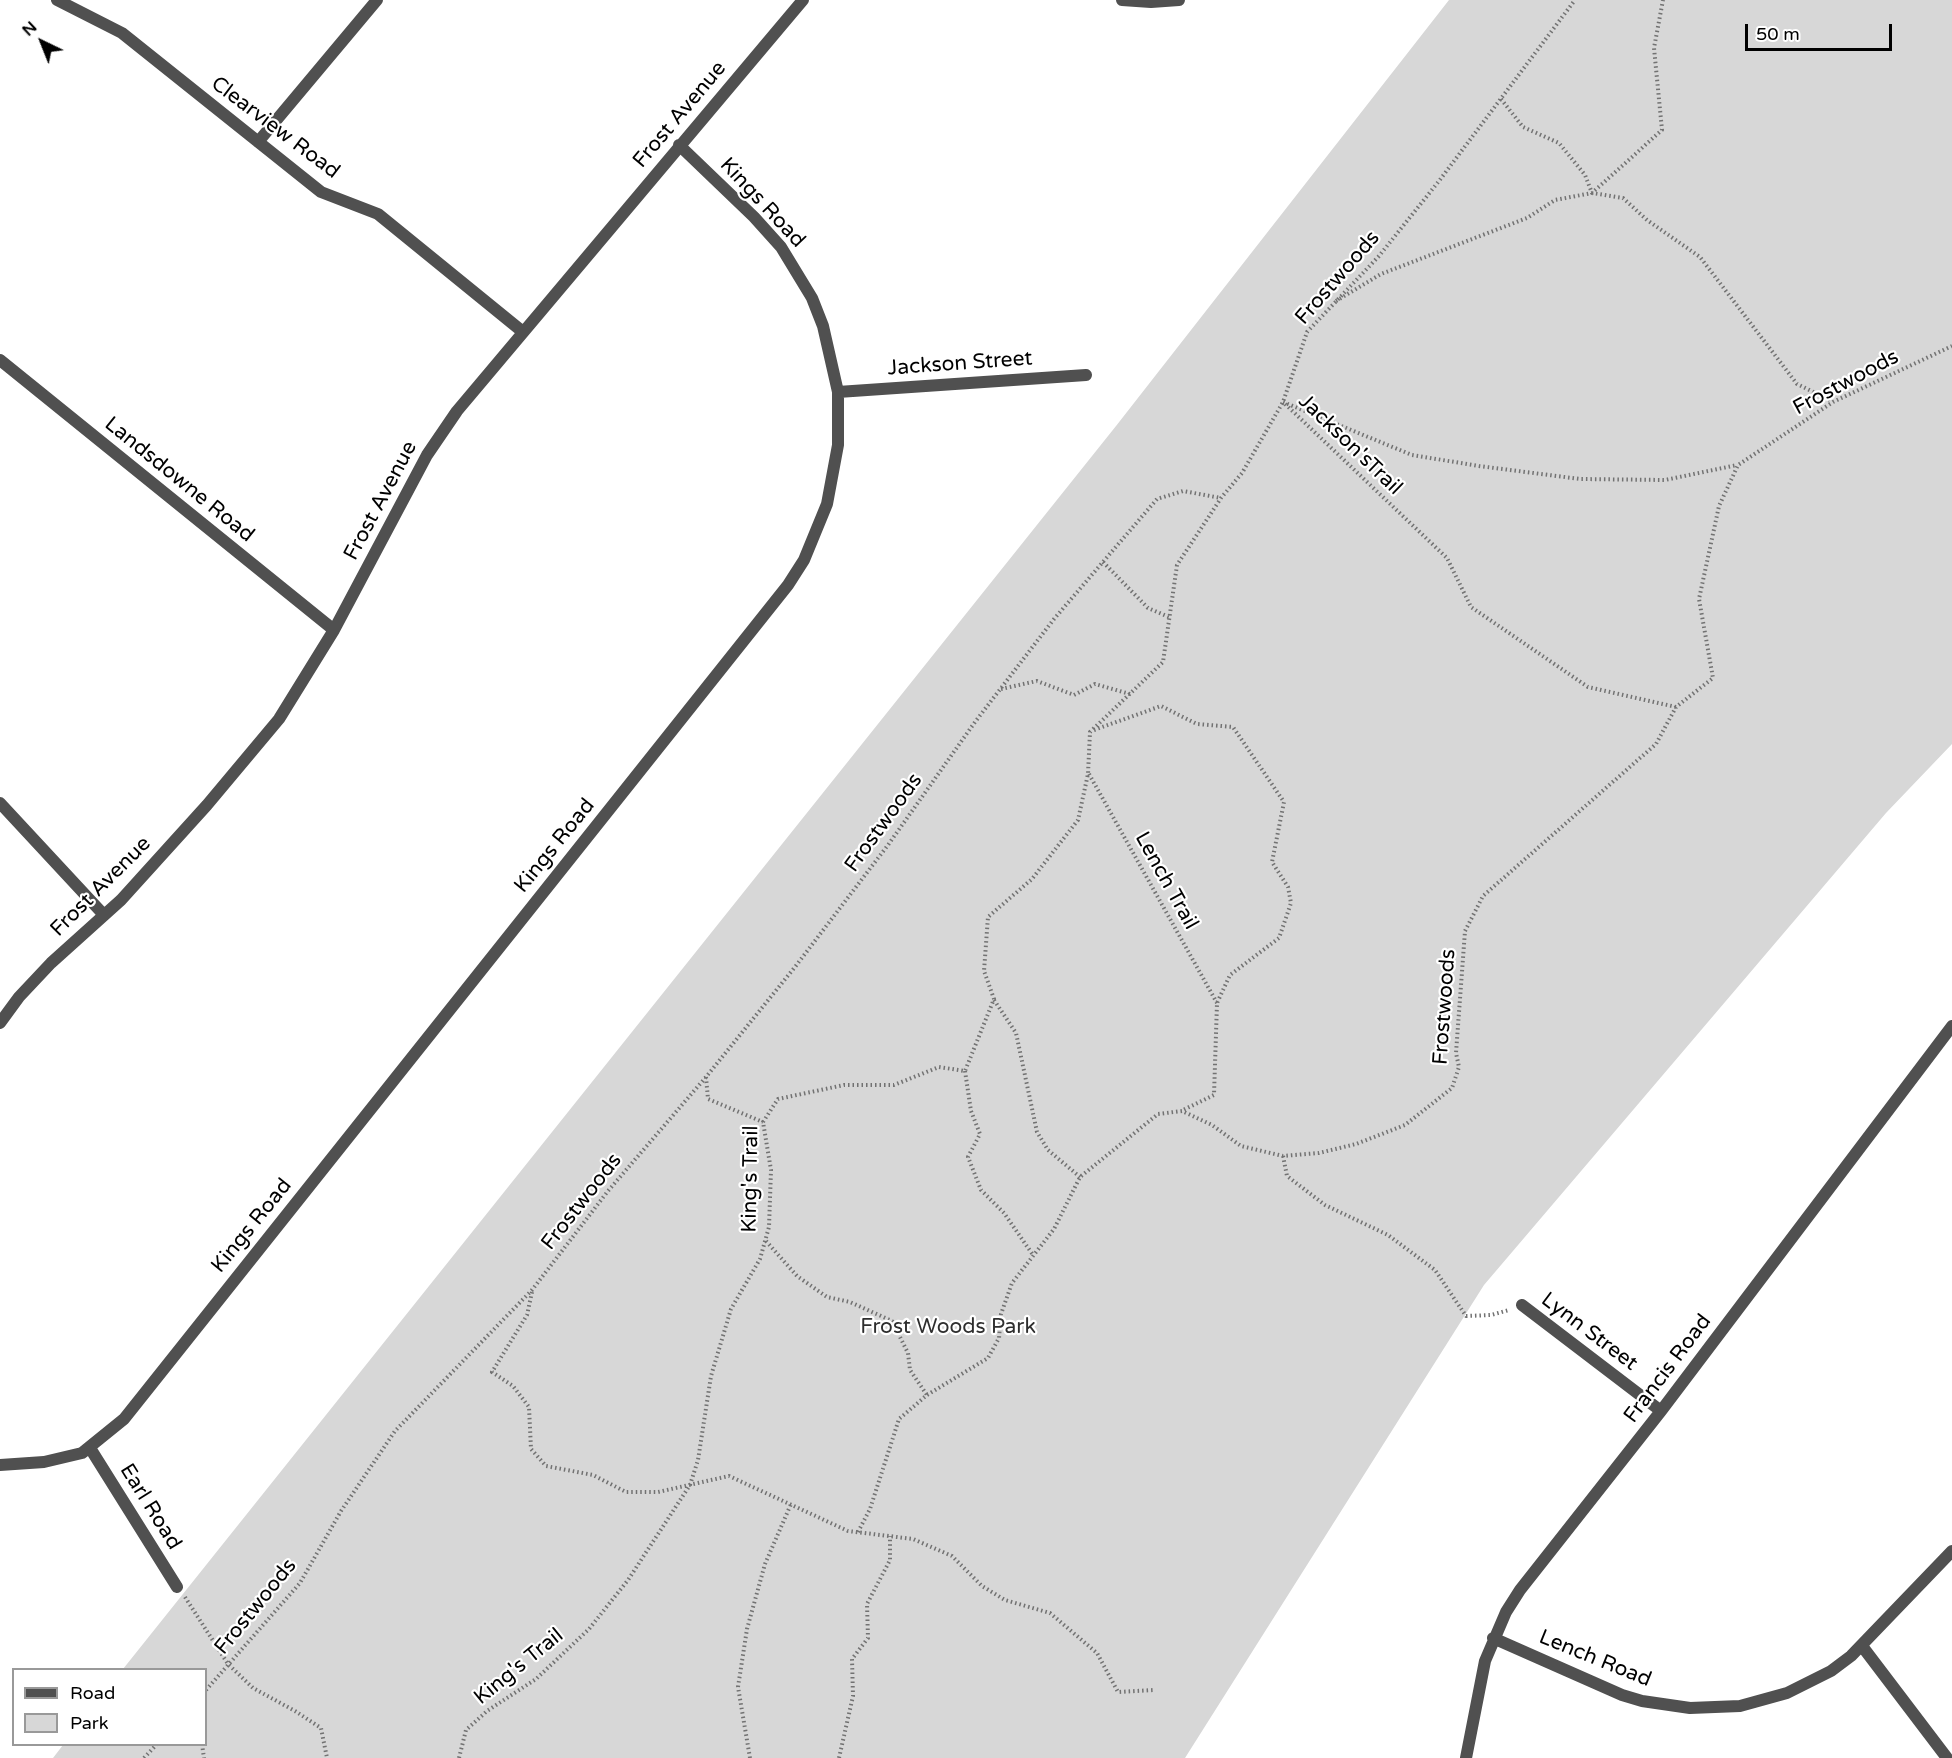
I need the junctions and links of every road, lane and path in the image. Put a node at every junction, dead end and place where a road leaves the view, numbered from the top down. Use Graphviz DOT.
graph roads {
  1 [pos="57,0"];
  2 [pos="377,0"];
  3 [pos="803,0"];
  4 [pos="1122,0"];
  5 [pos="1179,0"];
  6 [pos="1575,0"];
  7 [pos="1663,0"];
  8 [pos="1501,99"];
  9 [pos="258,142"];
  10 [pos="679,145"];
  11 [pos="1592,192"];
  12 [pos="1330,304"];
  13 [pos="524,332"];
  14 [pos="1952,346"];
  15 [pos="0,360"];
  16 [pos="1086,375"];
  17 [pos="838,392"];
  18 [pos="1283,402"];
  19 [pos="1833,402"];
  20 [pos="1737,465"];
  21 [pos="1221,498"];
  22 [pos="1103,562"];
  23 [pos="1169,617"];
  24 [pos="334,630"];
  25 [pos="1001,689"];
  26 [pos="1130,694"];
  27 [pos="1676,706"];
  28 [pos="1090,732"];
  29 [pos="1088,774"];
  30 [pos="0,803"];
  31 [pos="104,915"];
  32 [pos="994,999"];
  33 [pos="1217,1003"];
  34 [pos="0,1023"];
  35 [pos="1950,1030"];
  36 [pos="964,1071"];
  37 [pos="706,1077"];
  38 [pos="1182,1111"];
  39 [pos="763,1122"];
  40 [pos="1283,1156"];
  41 [pos="1080,1177"];
  42 [pos="765,1240"];
  43 [pos="1033,1256"];
  44 [pos="532,1290"];
  45 [pos="1522,1305"];
  46 [pos="927,1395"];
  47 [pos="1661,1411"];
  48 [pos="90,1448"];
  49 [pos="0,1465"];
  50 [pos="690,1485"];
  51 [pos="790,1504"];
  52 [pos="858,1532"];
  53 [pos="890,1536"];
  54 [pos="1952,1551"];
  55 [pos="177,1587"];
  56 [pos="1493,1638"];
  57 [pos="1862,1646"];
  58 [pos="228,1664"];
  59 [pos="207,1689"];
  60 [pos="1154,1690"];
  61 [pos="155,1746"];
  62 [pos="144,1758"];
  63 [pos="327,1758"];
  64 [pos="459,1758"];
  65 [pos="750,1758"];
  66 [pos="839,1758"];
  67 [pos="1466,1758"];
  68 [pos="1947,1758"];
  1 -- 9 [label="street, Clearview Road"];
  2 -- 9 [label="street"];
  3 -- 10 [label="street, Frost Avenue"];
  4 -- 5 [label="street"];
  6 -- 8 [label="path, Frostwoods"];
  7 -- 11 [label="path"];
  8 -- 11 [label="path"];
  8 -- 12 [label="path, Frostwoods"];
  9 -- 13 [label="street, Clearview Road"];
  10 -- 13 [label="street, Frost Avenue"];
  10 -- 17 [label="street, Kings Road"];
  11 -- 12 [label="path"];
  11 -- 19 [label="path"];
  12 -- 18 [label="path, Frostwoods"];
  13 -- 24 [label="street, Frost Avenue"];
  14 -- 19 [label="path, Frostwoods"];
  15 -- 24 [label="street, Landsdowne Road"];
  16 -- 17 [label="street, Jackson Street"];
  17 -- 48 [label="street, Kings Road"];
  18 -- 20 [label="path, Jackson'sTrail"];
  18 -- 21 [label="path, Frostwoods"];
  18 -- 27 [label="path, Jackson'sTrail"];
  19 -- 20 [label="path, Frostwoods"];
  20 -- 27 [label="path, Frostwoods"];
  21 -- 22 [label="path, Frostwoods"];
  21 -- 23 [label="path"];
  22 -- 23 [label="path"];
  22 -- 25 [label="path, Frostwoods"];
  23 -- 26 [label="path"];
  24 -- 31 [label="street, Frost Avenue"];
  25 -- 26 [label="path"];
  25 -- 37 [label="path, Frostwoods"];
  26 -- 28 [label="path"];
  27 -- 40 [label="path, Frostwoods"];
  28 -- 29 [label="path"];
  28 -- 33 [label="path"];
  29 -- 32 [label="path"];
  29 -- 33 [label="path, Lench Trail"];
  30 -- 31 [label="street"];
  31 -- 34 [label="street, Frost Avenue"];
  32 -- 36 [label="path"];
  32 -- 41 [label="path"];
  33 -- 38 [label="path"];
  35 -- 47 [label="street, Francis Road"];
  36 -- 39 [label="path, King's Trail"];
  36 -- 43 [label="path"];
  37 -- 39 [label="path"];
  37 -- 44 [label="path, Frostwoods"];
  38 -- 40 [label="path, Frostwoods"];
  38 -- 41 [label="path"];
  39 -- 42 [label="path, King's Trail"];
  40 -- 45 [label="path"];
  41 -- 43 [label="path"];
  42 -- 46 [label="path"];
  42 -- 50 [label="path, King's Trail"];
  43 -- 46 [label="path"];
  44 -- 50 [label="path"];
  44 -- 58 [label="path, Frostwoods"];
  45 -- 47 [label="street, Lynn Street"];
  46 -- 52 [label="path"];
  47 -- 56 [label="street, Francis Road"];
  48 -- 49 [label="street, Kings Road"];
  48 -- 55 [label="street, Earl Road"];
  50 -- 51 [label="path"];
  50 -- 64 [label="path, King's Trail"];
  51 -- 52 [label="path"];
  51 -- 65 [label="path"];
  52 -- 53 [label="path"];
  53 -- 60 [label="path"];
  53 -- 66 [label="path"];
  54 -- 57 [label="street, Lench Road"];
  55 -- 58 [label="path"];
  56 -- 57 [label="street, Lench Road"];
  56 -- 67 [label="street, Francis Road"];
  57 -- 68 [label="street"];
  58 -- 59 [label="path, Frostwoods"];
  58 -- 63 [label="path"];
  61 -- 62 [label="path"];
}
